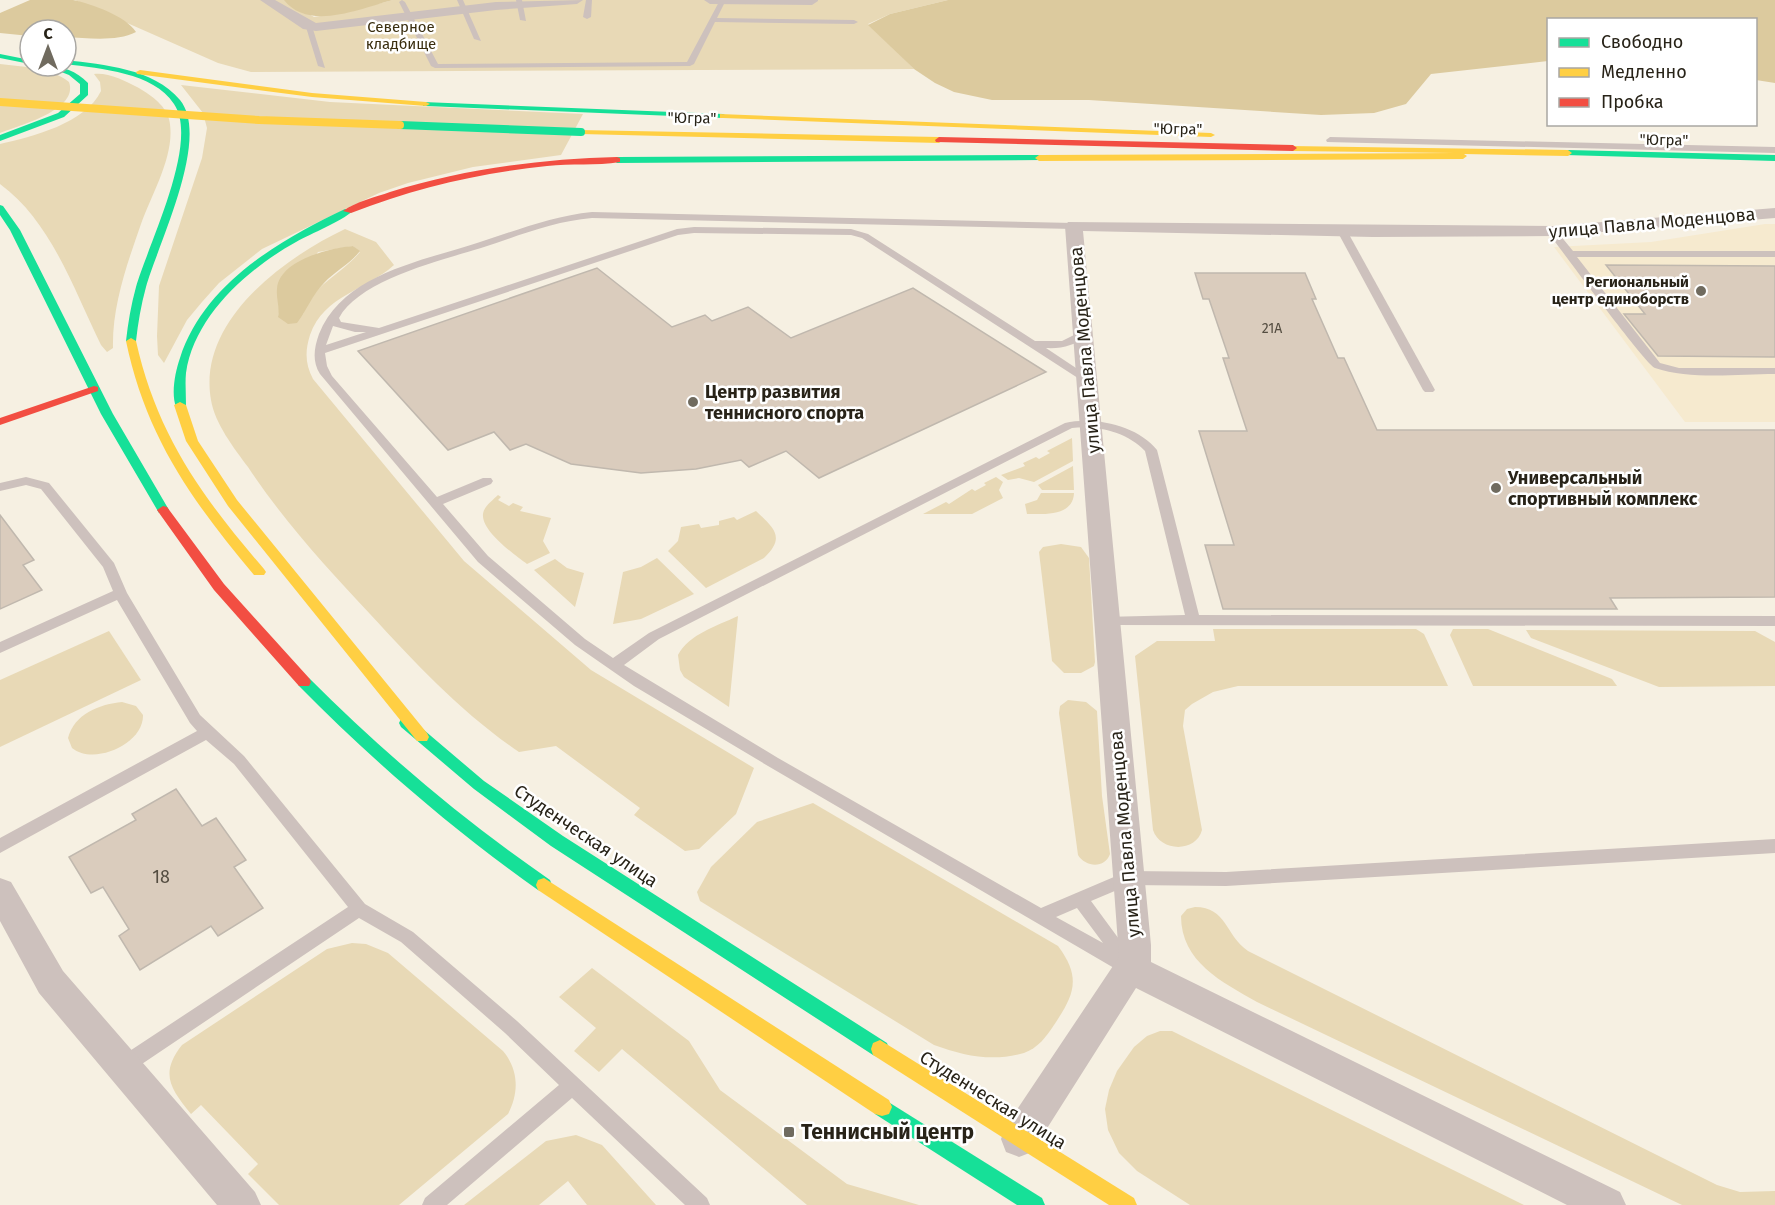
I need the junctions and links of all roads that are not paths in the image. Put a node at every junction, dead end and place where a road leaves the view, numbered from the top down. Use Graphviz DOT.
graph roads {
  1 [pos="266,0"];
  2 [pos="577,0"];
  3 [pos="589,0"];
  4 [pos="710,0"];
  5 [pos="723,0"];
  6 [pos="812,1"];
  7 [pos="402,2"];
  8 [pos="519,2"];
  9 [pos="462,5"];
  10 [pos="409,17"];
  11 [pos="587,17"];
  12 [pos="524,20"];
  13 [pos="713,20"];
  14 [pos="854,22"];
  15 [pos="308,26"];
  16 [pos="478,39"];
  17 [pos="0,55"];
  18 [pos="18,58"];
  19 [pos="78,63"];
  20 [pos="91,65"];
  21 [pos="322,66"];
  22 [pos="78,76"];
  23 [pos="0,102"];
  24 [pos="0,138"];
  25 [pos="1330,140"];
  26 [pos="1775,150"];
  27 [pos="1620,155"];
  28 [pos="1770,158"];
  29 [pos="0,208"];
  30 [pos="1775,213"];
  31 [pos="1074,226"];
  32 [pos="1341,230"];
  33 [pos="1552,231"];
  34 [pos="1569,254"];
  35 [pos="1775,254"];
  36 [pos="340,309"];
  37 [pos="389,329"];
  38 [pos="1084,334"];
  39 [pos="1031,343"];
  40 [pos="320,351"];
  41 [pos="1775,371"];
  42 [pos="1088,380"];
  43 [pos="94,389"];
  44 [pos="1429,390"];
  45 [pos="0,422"];
  46 [pos="1093,422"];
  47 [pos="487,482"];
  48 [pos="0,487"];
  49 [pos="434,503"];
  50 [pos="269,584"];
  51 [pos="120,593"];
  52 [pos="1108,620"];
  53 [pos="1193,620"];
  54 [pos="1775,621"];
  55 [pos="0,648"];
  56 [pos="339,659"];
  57 [pos="613,665"];
  58 [pos="206,733"];
  59 [pos="422,737"];
  60 [pos="0,846"];
  61 [pos="1775,846"];
  62 [pos="1128,878"];
  63 [pos="0,891"];
  64 [pos="1080,899"];
  65 [pos="359,909"];
  66 [pos="1040,916"];
  67 [pos="1132,969"];
  68 [pos="123,1066"];
  69 [pos="573,1085"];
  70 [pos="1019,1139"];
  71 [pos="242,1205"];
  72 [pos="432,1205"];
  73 [pos="700,1205"];
  74 [pos="1035,1205"];
  75 [pos="1127,1205"];
  76 [pos="1607,1205"];
  1 -- 15 [label="street"];
  2 -- 8 [label="street"];
  3 -- 11 [label="lane"];
  4 -- 5 [label="street"];
  5 -- 6 [label="street"];
  5 -- 13 [label="lane"];
  7 -- 10 [label="lane"];
  8 -- 9 [label="street"];
  8 -- 12 [label="lane"];
  9 -- 10 [label="street"];
  9 -- 16 [label="lane"];
  10 -- 13 [label="lane"];
  10 -- 15 [label="street"];
  13 -- 14 [label="lane"];
  15 -- 21 [label="lane"];
  17 -- 18 [label="main road"];
  19 -- 20 [label="main road"];
  20 -- 25 [label="main road"];
  20 -- 50 [label="main road"];
  22 -- 24 [label="main road"];
  23 -- 27 [label="main road, \"Югра\", bridge"];
  25 -- 26 [label="lane"];
  25 -- 27 [label="main road"];
  27 -- 28 [label="main road, \"Югра\""];
  27 -- 59 [label="main road"];
  29 -- 43 [label="main road"];
  30 -- 33 [label="street, улица Павла Моденцова"];
  31 -- 32 [label="street, улица Павла Моденцова"];
  31 -- 36 [label="lane"];
  31 -- 38 [label="street, улица Павла Моденцова"];
  32 -- 33 [label="street, улица Павла Моденцова"];
  32 -- 44 [label="lane"];
  33 -- 34 [label="lane"];
  34 -- 35 [label="lane"];
  34 -- 41 [label="lane"];
  36 -- 37 [label="lane"];
  36 -- 40 [label="lane"];
  37 -- 39 [label="lane"];
  37 -- 40 [label="lane"];
  38 -- 39 [label="lane"];
  38 -- 42 [label="street, улица Павла Моденцова"];
  39 -- 42 [label="lane"];
  40 -- 49 [label="lane"];
  42 -- 46 [label="street, улица Павла Моденцова"];
  43 -- 45 [label="main road"];
  43 -- 74 [label="main road"];
  46 -- 52 [label="street, улица Павла Моденцова"];
  46 -- 53 [label="lane"];
  46 -- 57 [label="lane"];
  47 -- 49 [label="lane"];
  48 -- 51 [label="lane"];
  49 -- 57 [label="lane"];
  51 -- 55 [label="lane"];
  51 -- 58 [label="lane"];
  52 -- 53 [label="lane"];
  52 -- 62 [label="street, улица Павла Моденцова"];
  53 -- 54 [label="lane"];
  56 -- 59 [label="main road, Студенческая улица"];
  57 -- 66 [label="lane"];
  58 -- 60 [label="lane"];
  58 -- 65 [label="lane"];
  59 -- 70 [label="main road, Студенческая улица"];
  61 -- 62 [label="lane"];
  62 -- 64 [label="lane"];
  62 -- 67 [label="street, улица Павла Моденцова"];
  63 -- 68 [label="street"];
  64 -- 66 [label="lane"];
  64 -- 67 [label="lane"];
  65 -- 68 [label="lane"];
  65 -- 69 [label="lane"];
  66 -- 67 [label="lane"];
  67 -- 70 [label="street, улица Павла Моденцова"];
  67 -- 76 [label="street"];
  68 -- 71 [label="street"];
  69 -- 72 [label="lane"];
  69 -- 73 [label="lane"];
  70 -- 75 [label="main road, Студенческая улица"];
}
